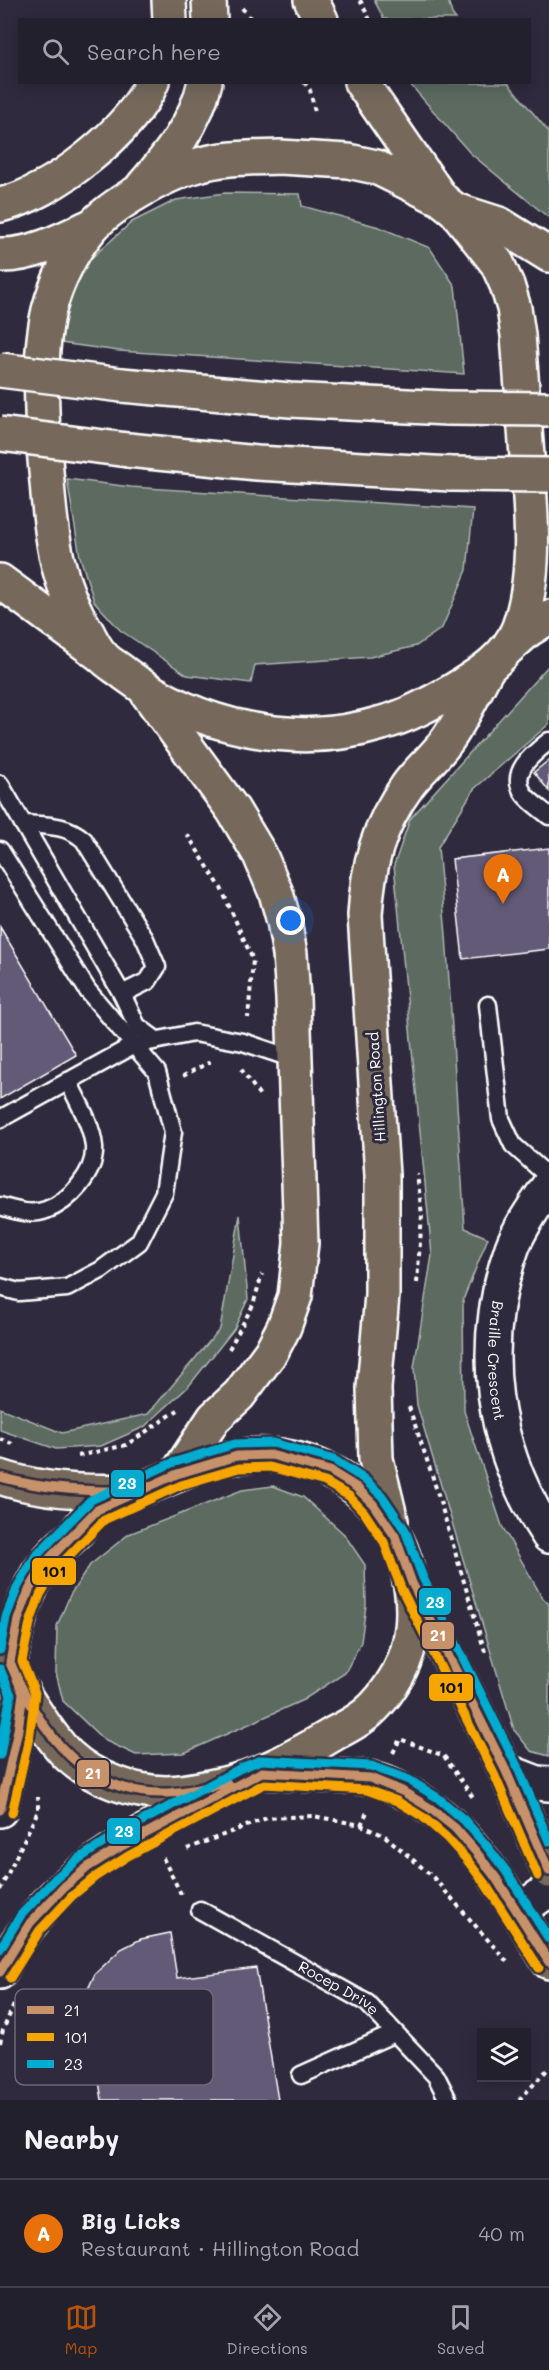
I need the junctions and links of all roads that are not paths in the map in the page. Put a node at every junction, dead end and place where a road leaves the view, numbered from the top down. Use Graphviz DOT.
graph roads {
  1 [pos="169,0"];
  2 [pos="209,0"];
  3 [pos="311,0"];
  4 [pos="170,18"];
  5 [pos="210,18"];
  6 [pos="320,18"];
  7 [pos="151,84"];
  8 [pos="204,84"];
  9 [pos="362,84"];
  10 [pos="134,196"];
  11 [pos="448,204"];
  12 [pos="0,205"];
  13 [pos="93,225"];
  14 [pos="0,255"];
  15 [pos="549,255"];
  16 [pos="0,370"];
  17 [pos="549,409"];
  18 [pos="0,434"];
  19 [pos="549,475"];
  20 [pos="0,581"];
  21 [pos="549,618"];
  22 [pos="102,656"];
  23 [pos="498,658"];
  24 [pos="143,687"];
  25 [pos="549,741"];
  26 [pos="0,784"];
  27 [pos="549,816"];
  28 [pos="23,824"];
  29 [pos="0,850"];
  30 [pos="122,994"];
  31 [pos="488,1005"];
  32 [pos="156,1040"];
  33 [pos="134,1045"];
  34 [pos="294,1059"];
  35 [pos="68,1082"];
  36 [pos="0,1119"];
  37 [pos="549,1177"];
  38 [pos="549,1185"];
  39 [pos="0,1206"];
  40 [pos="0,1287"];
  41 [pos="177,1474"];
  42 [pos="0,1477"];
  43 [pos="139,1491"];
  44 [pos="548,1531"];
  45 [pos="395,1536"];
  46 [pos="412,1583"];
  47 [pos="5,1655"];
  48 [pos="22,1693"];
  49 [pos="506,1771"];
  50 [pos="255,1775"];
  51 [pos="549,1784"];
  52 [pos="0,1810"];
  53 [pos="549,1871"];
  54 [pos="549,1890"];
  55 [pos="200,1910"];
  56 [pos="518,1911"];
  57 [pos="549,1962"];
  58 [pos="8,1986"];
  59 [pos="395,2033"];
  60 [pos="301,2075"];
  61 [pos="448,2100"];
  1 -- 4 [label="main road"];
  2 -- 5 [label="main road"];
  3 -- 6 [label="main road"];
  7 -- 12 [label="main road"];
  8 -- 10 [label="main road"];
  9 -- 11 [label="main road"];
  10 -- 11 [label="main road"];
  10 -- 13 [label="main road"];
  11 -- 15 [label="main road"];
  11 -- 23 [label="main road"];
  13 -- 14 [label="main road"];
  13 -- 22 [label="main road"];
  16 -- 17 [label="main road, bridge"];
  18 -- 19 [label="main road, bridge"];
  20 -- 22 [label="main road"];
  21 -- 23 [label="main road"];
  22 -- 24 [label="main road"];
  23 -- 24 [label="main road"];
  23 -- 45 [label="main road, Hillington Road"];
  24 -- 34 [label="main road"];
  25 -- 27 [label="lane"];
  26 -- 28 [label="lane"];
  28 -- 30 [label="lane"];
  28 -- 30 [label="lane"];
  29 -- 33 [label="lane"];
  30 -- 32 [label="lane"];
  31 -- 37 [label="lane"];
  32 -- 33 [label="lane"];
  32 -- 34 [label="lane"];
  33 -- 35 [label="lane"];
  33 -- 40 [label="lane"];
  34 -- 41 [label="main road"];
  35 -- 36 [label="lane"];
  35 -- 39 [label="lane"];
  38 -- 44 [label="street, Braille Crescent"];
  41 -- 43 [label="main road"];
  41 -- 45 [label="main road"];
  42 -- 43 [label="main road"];
  43 -- 47 [label="main road"];
  45 -- 46 [label="main road"];
  46 -- 49 [label="main road"];
  46 -- 50 [label="main road"];
  47 -- 48 [label="main road"];
  48 -- 50 [label="main road"];
  48 -- 52 [label="street"];
  49 -- 51 [label="street"];
  49 -- 53 [label="main road"];
  50 -- 56 [label="main road"];
  50 -- 58 [label="street"];
  54 -- 56 [label="street"];
  55 -- 59 [label="lane, Rocep Drive"];
  56 -- 57 [label="main road"];
  59 -- 60 [label="lane"];
  59 -- 61 [label="lane, Rocep Drive"];
}
